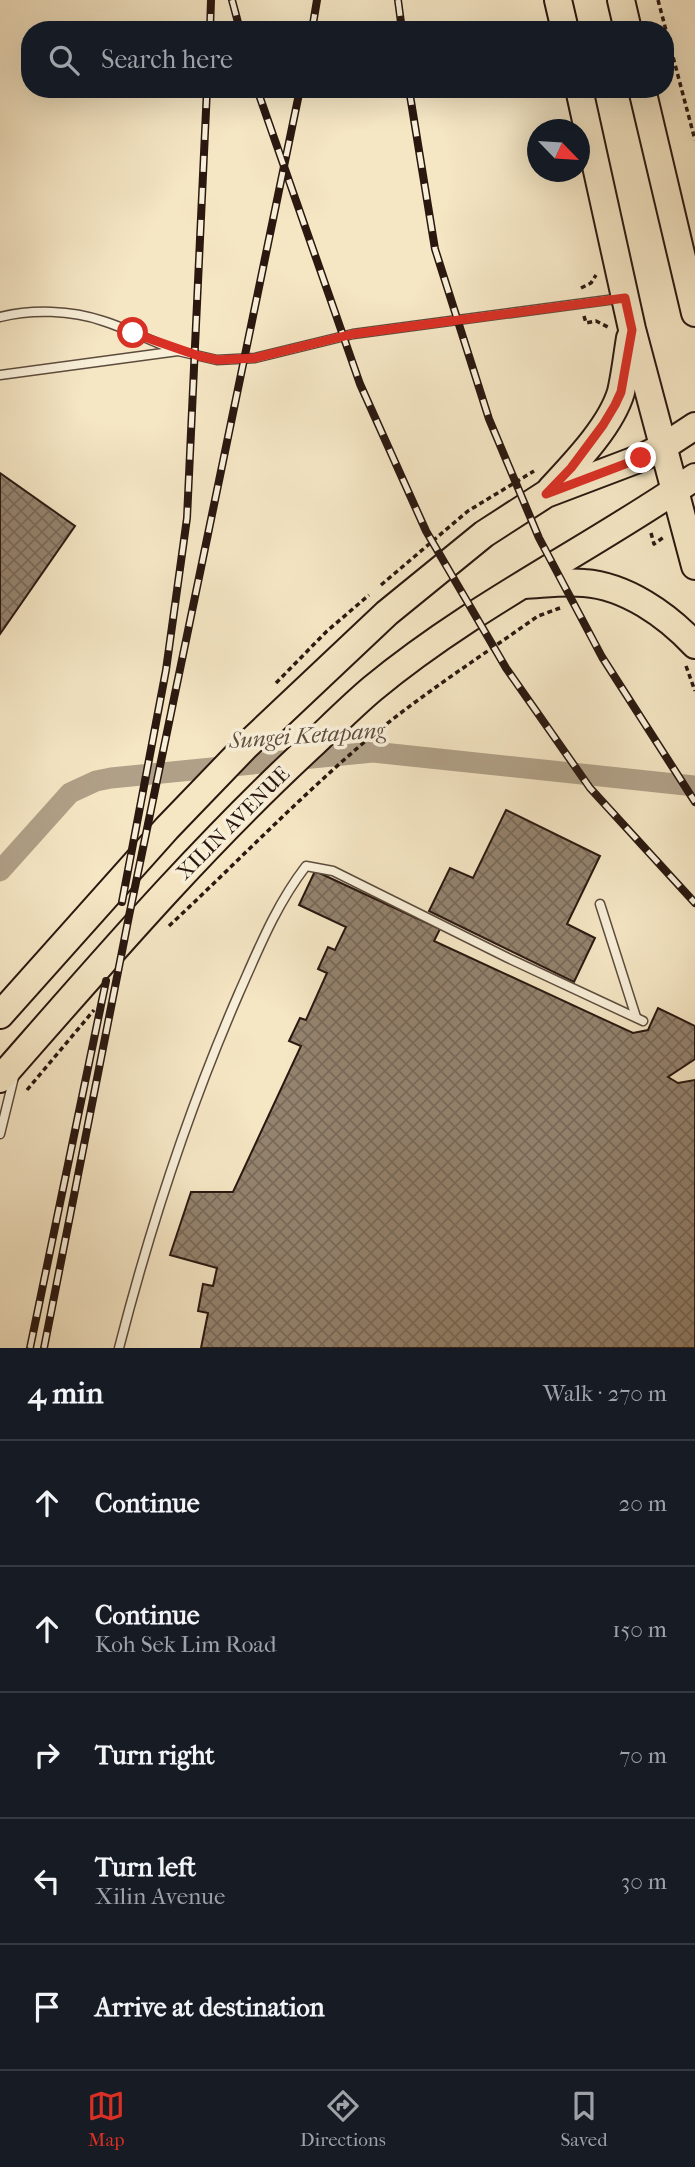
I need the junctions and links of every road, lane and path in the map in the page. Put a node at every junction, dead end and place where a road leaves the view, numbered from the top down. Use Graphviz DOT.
graph roads {
  1 [pos="558,0"];
  2 [pos="621,0"];
  3 [pos="658,0"];
  4 [pos="563,21"];
  5 [pos="626,21"];
  6 [pos="664,21"];
  7 [pos="674,61"];
  8 [pos="581,98"];
  9 [pos="644,98"];
  10 [pos="695,140"];
  11 [pos="689,265"];
  12 [pos="625,298"];
  13 [pos="695,313"];
  14 [pos="0,317"];
  15 [pos="632,330"];
  16 [pos="177,351"];
  17 [pos="0,375"];
  18 [pos="695,426"];
  19 [pos="663,447"];
  20 [pos="685,484"];
  21 [pos="546,494"];
  22 [pos="695,566"];
  23 [pos="519,585"];
  24 [pos="570,606"];
  25 [pos="689,650"];
  26 [pos="695,691"];
  27 [pos="600,904"];
  28 [pos="162,933"];
  29 [pos="101,1002"];
  30 [pos="0,1015"];
  31 [pos="19,1057"];
  32 [pos="0,1079"];
  33 [pos="5,1115"];
  34 [pos="0,1134"];
  35 [pos="119,1348"];
  1 -- 4 [label="main road"];
  2 -- 5 [label="main road"];
  3 -- 6 [label="path"];
  7 -- 10 [label="path"];
  8 -- 12 [label="main road"];
  9 -- 11 [label="main road"];
  11 -- 13 [label="main road"];
  12 -- 15 [label="main road"];
  12 -- 16 [label="lane"];
  14 -- 16 [label="lane"];
  15 -- 19 [label="main road"];
  15 -- 21 [label="main road"];
  16 -- 17 [label="lane"];
  18 -- 19 [label="main road, XILIN AVENUE"];
  19 -- 20 [label="main road"];
  19 -- 21 [label="main road, XILIN AVENUE"];
  20 -- 22 [label="main road"];
  20 -- 23 [label="main road, XILIN AVENUE"];
  21 -- 30 [label="main road, XILIN AVENUE"];
  23 -- 25 [label="main road"];
  23 -- 31 [label="main road, XILIN AVENUE"];
  24 -- 28 [label="path"];
  25 -- 26 [label="path"];
  27 -- 35 [label="lane"];
  29 -- 33 [label="path"];
  31 -- 32 [label="main road, XILIN AVENUE"];
  31 -- 33 [label="lane"];
  33 -- 34 [label="lane"];
}
